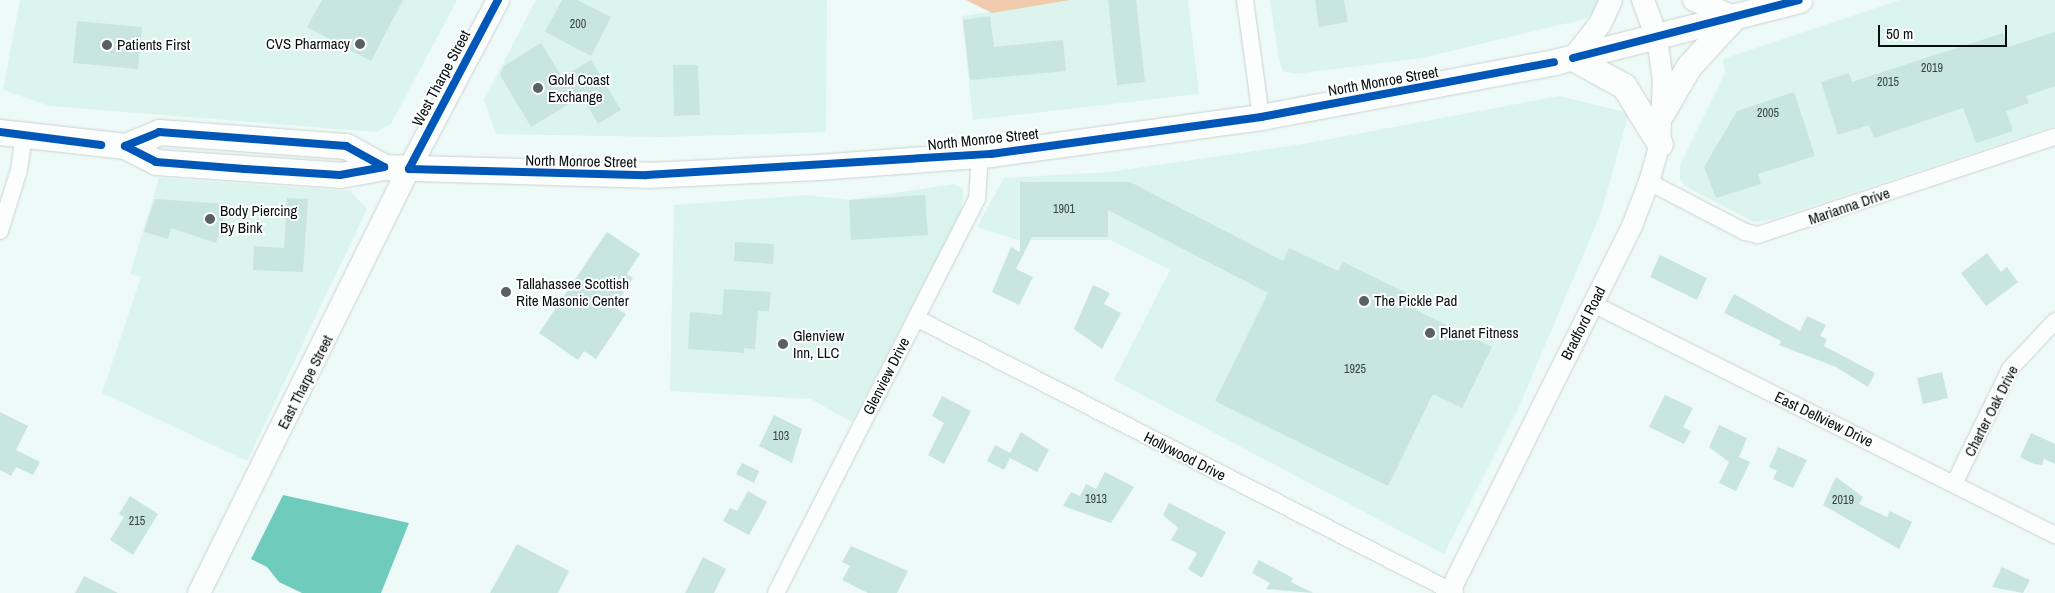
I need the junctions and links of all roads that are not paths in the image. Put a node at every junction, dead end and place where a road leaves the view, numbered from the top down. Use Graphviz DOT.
graph roads {
  1 [pos="498,0"];
  2 [pos="1245,0"];
  3 [pos="1611,0"];
  4 [pos="1643,0"];
  5 [pos="1694,0"];
  6 [pos="1799,0"];
  7 [pos="1734,17"];
  8 [pos="1657,38"];
  9 [pos="1572,58"];
  10 [pos="1661,114"];
  11 [pos="1261,117"];
  12 [pos="12,134"];
  13 [pos="2055,138"];
  14 [pos="1660,144"];
  15 [pos="980,155"];
  16 [pos="409,169"];
  17 [pos="1650,182"];
  18 [pos="0,231"];
  19 [pos="1593,304"];
  20 [pos="916,318"];
  21 [pos="2055,321"];
  22 [pos="1954,484"];
  23 [pos="2055,535"];
  24 [pos="1452,592"];
  25 [pos="199,593"];
  26 [pos="776,593"];
  1 -- 16 [label="main road, West Tharpe Street"];
  2 -- 11 [label="street"];
  3 -- 9 [label="main road"];
  4 -- 8 [label="main road"];
  5 -- 7 [label="main road"];
  6 -- 7 [label="main road, North Monroe Street"];
  7 -- 8 [label="main road, North Monroe Street"];
  7 -- 10 [label="main road"];
  8 -- 9 [label="main road, North Monroe Street"];
  8 -- 10 [label="street, Bradford Road"];
  9 -- 11 [label="main road, North Monroe Street"];
  9 -- 14 [label="main road"];
  10 -- 14 [label="street, Bradford Road"];
  11 -- 15 [label="main road, North Monroe Street"];
  12 -- 16 [label="main road, North Monroe Street"];
  12 -- 18 [label="street"];
  13 -- 17 [label="street, Marianna Drive"];
  14 -- 17 [label="street, Bradford Road"];
  15 -- 16 [label="main road, North Monroe Street"];
  15 -- 20 [label="street, Glenview Drive"];
  16 -- 25 [label="main road, East Tharpe Street"];
  17 -- 19 [label="street, Bradford Road"];
  19 -- 22 [label="street, East Dellview Drive"];
  19 -- 24 [label="street, Bradford Road"];
  20 -- 24 [label="street, Hollywood Drive"];
  20 -- 26 [label="street, Glenview Drive"];
  21 -- 22 [label="street, Charter Oak Drive"];
  22 -- 23 [label="street, East Dellview Drive"];
}
